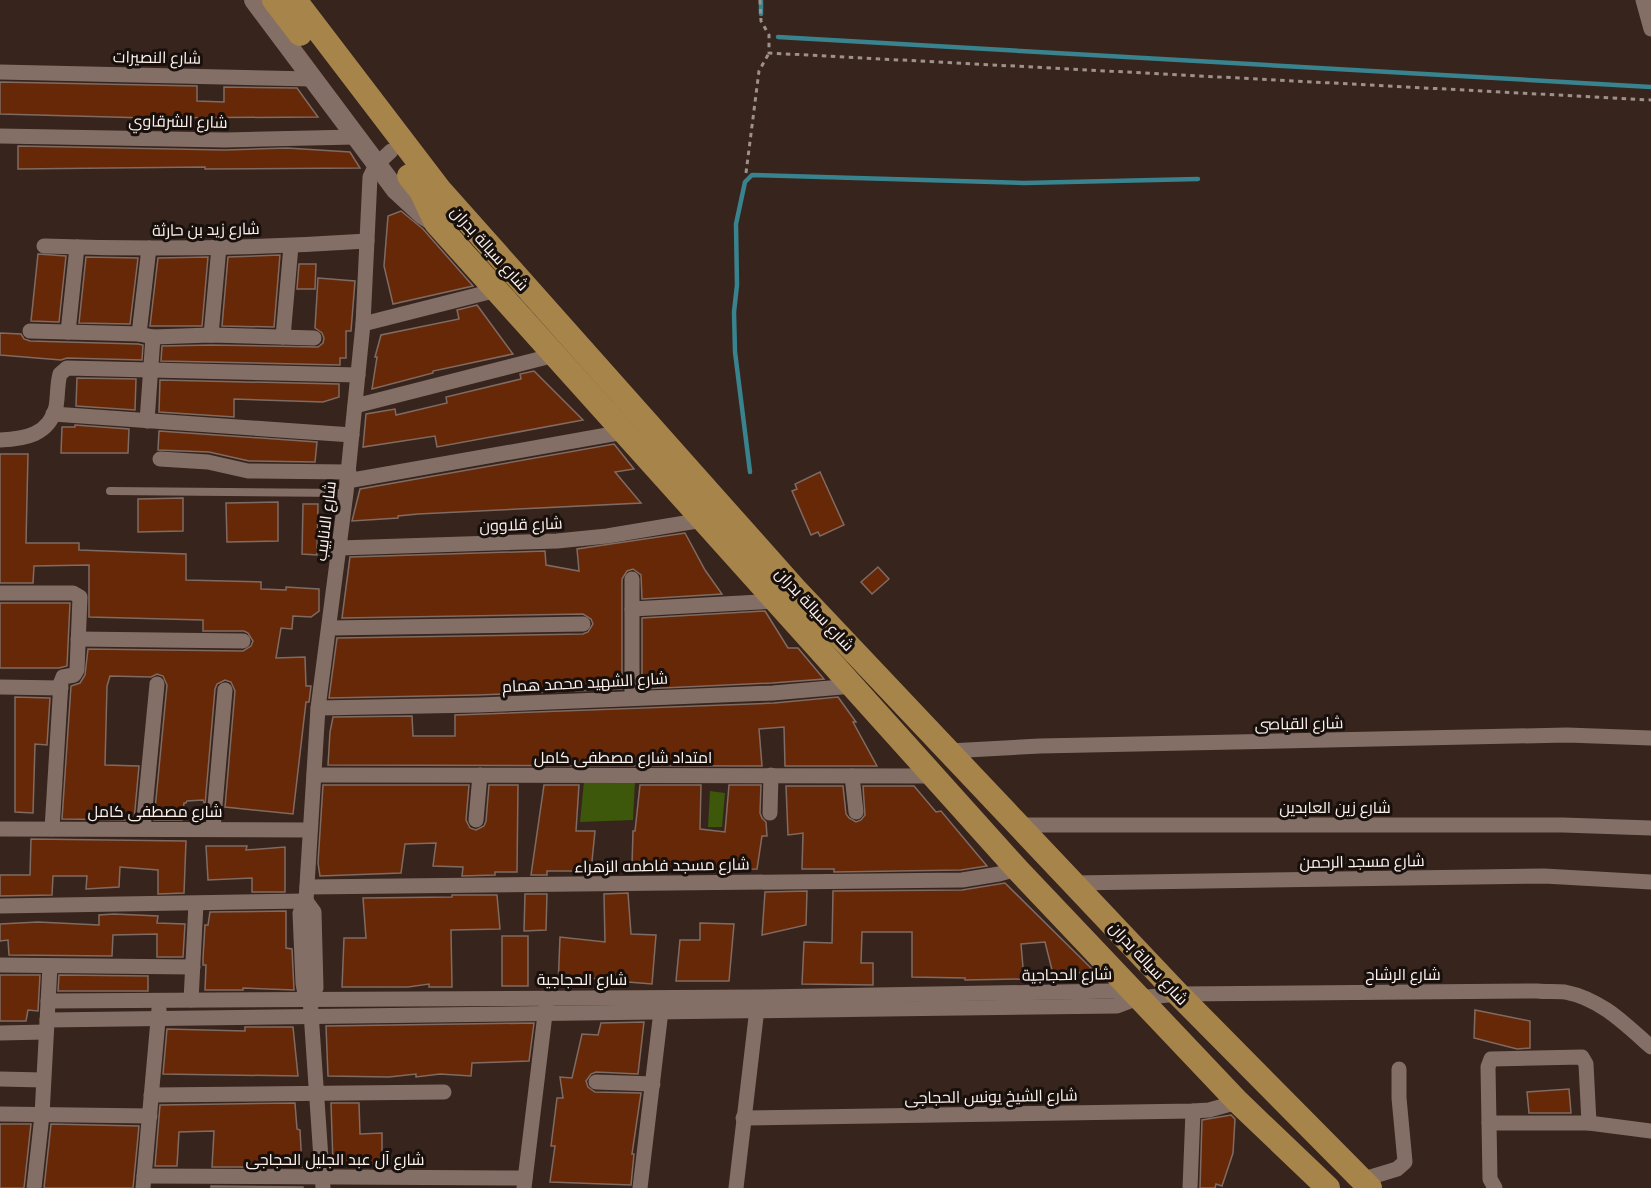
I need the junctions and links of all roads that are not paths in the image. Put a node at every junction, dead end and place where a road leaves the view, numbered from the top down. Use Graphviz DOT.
graph roads {
  1 [pos="254,0"];
  2 [pos="274,0"];
  3 [pos="295,0"];
  4 [pos="1643,0"];
  5 [pos="1651,29"];
  6 [pos="0,72"];
  7 [pos="312,78"];
  8 [pos="0,136"];
  9 [pos="355,137"];
  10 [pos="383,158"];
  11 [pos="368,241"];
  12 [pos="44,246"];
  13 [pos="291,246"];
  14 [pos="219,247"];
  15 [pos="77,248"];
  16 [pos="149,248"];
  17 [pos="497,290"];
  18 [pos="363,324"];
  19 [pos="30,331"];
  20 [pos="68,332"];
  21 [pos="146,335"];
  22 [pos="211,335"];
  23 [pos="283,337"];
  24 [pos="314,338"];
  25 [pos="555,355"];
  26 [pos="151,371"];
  27 [pos="358,375"];
  28 [pos="600,389"];
  29 [pos="355,406"];
  30 [pos="53,414"];
  31 [pos="147,421"];
  32 [pos="624,432"];
  33 [pos="352,435"];
  34 [pos="0,440"];
  35 [pos="160,459"];
  36 [pos="347,482"];
  37 [pos="110,491"];
  38 [pos="703,520"];
  39 [pos="339,548"];
  40 [pos="632,579"];
  41 [pos="0,593"];
  42 [pos="776,601"];
  43 [pos="632,609"];
  44 [pos="583,624"];
  45 [pos="330,628"];
  46 [pos="78,639"];
  47 [pos="243,640"];
  48 [pos="157,684"];
  49 [pos="853,686"];
  50 [pos="0,687"];
  51 [pos="61,688"];
  52 [pos="225,690"];
  53 [pos="632,698"];
  54 [pos="318,708"];
  55 [pos="1651,738"];
  56 [pos="949,751"];
  57 [pos="480,774"];
  58 [pos="314,775"];
  59 [pos="771,775"];
  60 [pos="852,776"];
  61 [pos="933,776"];
  62 [pos="770,813"];
  63 [pos="856,813"];
  64 [pos="476,820"];
  65 [pos="1019,825"];
  66 [pos="1651,828"];
  67 [pos="0,829"];
  68 [pos="52,829"];
  69 [pos="143,829"];
  70 [pos="213,829"];
  71 [pos="310,830"];
  72 [pos="1017,869"];
  73 [pos="1073,882"];
  74 [pos="1651,882"];
  75 [pos="307,894"];
  76 [pos="196,904"];
  77 [pos="0,906"];
  78 [pos="0,965"];
  79 [pos="50,966"];
  80 [pos="192,967"];
  81 [pos="1178,994"];
  82 [pos="547,997"];
  83 [pos="310,998"];
  84 [pos="1138,998"];
  85 [pos="160,1000"];
  86 [pos="191,1000"];
  87 [pos="48,1001"];
  88 [pos="758,1004"];
  89 [pos="661,1011"];
  90 [pos="545,1014"];
  91 [pos="311,1017"];
  92 [pos="159,1018"];
  93 [pos="47,1026"];
  94 [pos="0,1033"];
  95 [pos="1651,1047"];
  96 [pos="1399,1069"];
  97 [pos="0,1079"];
  98 [pos="44,1080"];
  99 [pos="596,1082"];
  100 [pos="653,1084"];
  101 [pos="316,1092"];
  102 [pos="444,1092"];
  103 [pos="151,1095"];
  104 [pos="1238,1102"];
  105 [pos="1194,1111"];
  106 [pos="0,1114"];
  107 [pos="42,1115"];
  108 [pos="150,1116"];
  109 [pos="744,1118"];
  110 [pos="1489,1123"];
  111 [pos="1589,1123"];
  112 [pos="1651,1131"];
  113 [pos="143,1182"];
  114 [pos="322,1183"];
  115 [pos="525,1183"];
  116 [pos="1365,1184"];
  117 [pos="34,1188"];
  118 [pos="640,1188"];
  119 [pos="736,1188"];
  120 [pos="1190,1188"];
  121 [pos="1328,1188"];
  122 [pos="1495,1188"];
  1 -- 7 [label="street, شارع سيالة بدران"];
  2 -- 10 [label="main road, شارع سيالة بدران"];
  3 -- 28 [label="main road, شارع سيالة بدران"];
  4 -- 5 [label="street"];
  6 -- 7 [label="street, شارع النصيرات"];
  7 -- 9 [label="street, شارع سيالة بدران"];
  8 -- 9 [label="street, شارع الشرقاوي"];
  9 -- 10 [label="street, شارع سيالة بدران"];
  10 -- 11 [label="street, شارع الانابيب"];
  10 -- 17 [label="main road, شارع سيالة بدران"];
  11 -- 13 [label="street, شارع زيد بن حارثة"];
  11 -- 18 [label="street, شارع الانابيب"];
  12 -- 15 [label="street, شارع زيد بن حارثة"];
  13 -- 14 [label="street, شارع زيد بن حارثة"];
  13 -- 23 [label="street"];
  14 -- 16 [label="street, شارع زيد بن حارثة"];
  14 -- 22 [label="street"];
  15 -- 16 [label="street, شارع زيد بن حارثة"];
  15 -- 20 [label="street"];
  16 -- 21 [label="street"];
  17 -- 18 [label="street"];
  17 -- 25 [label="main road, شارع سيالة بدران"];
  18 -- 27 [label="street, شارع الانابيب"];
  19 -- 20 [label="street"];
  20 -- 21 [label="street"];
  21 -- 22 [label="street"];
  21 -- 26 [label="street"];
  22 -- 23 [label="street"];
  23 -- 24 [label="street"];
  25 -- 28 [label="main road, شارع سيالة بدران"];
  25 -- 29 [label="street"];
  26 -- 27 [label="street"];
  26 -- 30 [label="street"];
  26 -- 31 [label="street"];
  27 -- 29 [label="street, شارع الانابيب"];
  28 -- 32 [label="main road, شارع سيالة بدران"];
  28 -- 56 [label="main road, شارع سيالة بدران"];
  29 -- 33 [label="street, شارع الانابيب"];
  30 -- 31 [label="street"];
  30 -- 34 [label="street"];
  31 -- 33 [label="street"];
  32 -- 36 [label="street"];
  32 -- 38 [label="main road, شارع سيالة بدران"];
  33 -- 36 [label="street, شارع الانابيب"];
  35 -- 36 [label="street"];
  36 -- 37 [label="lane"];
  36 -- 39 [label="street, شارع الانابيب"];
  38 -- 39 [label="street, شارع قلاوون"];
  38 -- 42 [label="main road, شارع سيالة بدران"];
  39 -- 45 [label="street, شارع الانابيب"];
  40 -- 43 [label="street"];
  41 -- 46 [label="street"];
  42 -- 43 [label="street"];
  42 -- 49 [label="main road, شارع سيالة بدران"];
  43 -- 53 [label="street"];
  44 -- 45 [label="street"];
  45 -- 54 [label="street, شارع الانابيب"];
  46 -- 47 [label="street"];
  46 -- 51 [label="street"];
  48 -- 69 [label="street"];
  49 -- 53 [label="street, شارع الشهيد محمد همام"];
  49 -- 61 [label="main road, شارع سيالة بدران"];
  50 -- 51 [label="street"];
  51 -- 68 [label="street"];
  52 -- 70 [label="street"];
  53 -- 54 [label="street, شارع الشهيد محمد همام"];
  54 -- 58 [label="street, شارع الانابيب"];
  55 -- 56 [label="street, شارع القباصى"];
  56 -- 65 [label="main road, شارع سيالة بدران"];
  57 -- 58 [label="street, امتداد شارع مصطفى كامل"];
  57 -- 59 [label="street, امتداد شارع مصطفى كامل"];
  57 -- 64 [label="street"];
  58 -- 71 [label="street, شارع الانابيب"];
  59 -- 60 [label="street, امتداد شارع مصطفى كامل"];
  59 -- 62 [label="street"];
  60 -- 61 [label="street, امتداد شارع مصطفى كامل"];
  60 -- 63 [label="street"];
  61 -- 72 [label="main road, شارع سيالة بدران"];
  65 -- 66 [label="street, شارع زين العابدين"];
  65 -- 73 [label="main road, شارع سيالة بدران"];
  67 -- 68 [label="street, شارع مصطفى كامل"];
  68 -- 69 [label="street, شارع مصطفى كامل"];
  69 -- 70 [label="street, شارع مصطفى كامل"];
  70 -- 71 [label="street, شارع مصطفى كامل"];
  71 -- 75 [label="street, شارع الانابيب"];
  72 -- 75 [label="street, شارع مسجد فاطمه الزهراء"];
  72 -- 84 [label="main road, شارع سيالة بدران"];
  73 -- 74 [label="street, شارع مسجد الرحمن"];
  73 -- 81 [label="main road, شارع سيالة بدران"];
  75 -- 76 [label="street, شارع مسجد فاطمه الزهراء"];
  75 -- 83 [label="street, شارع الانابيب"];
  76 -- 77 [label="street, شارع مسجد فاطمه الزهراء"];
  76 -- 80 [label="street"];
  78 -- 79 [label="street"];
  79 -- 80 [label="street"];
  79 -- 87 [label="street"];
  80 -- 86 [label="street"];
  81 -- 84 [label="street, شارع الرشاح"];
  81 -- 95 [label="street, شارع الرشاح"];
  81 -- 116 [label="main road, شارع سيالة بدران"];
  82 -- 83 [label="street, شارع الحجاجية"];
  82 -- 88 [label="street, شارع الحجاجية"];
  82 -- 90 [label="street"];
  83 -- 86 [label="street, شارع الحجاجية"];
  83 -- 91 [label="street, شارع الانابيب"];
  84 -- 88 [label="street, شارع الحجاجية"];
  84 -- 104 [label="main road, شارع سيالة بدران"];
  85 -- 86 [label="street, شارع الحجاجية"];
  85 -- 87 [label="street, شارع الحجاجية"];
  85 -- 92 [label="street"];
  87 -- 93 [label="street"];
  88 -- 89 [label="street, شارع الحجاجية"];
  88 -- 109 [label="street"];
  89 -- 90 [label="street, شارع الحجاجية"];
  89 -- 100 [label="street"];
  90 -- 91 [label="street, شارع الحجاجية"];
  90 -- 115 [label="street"];
  91 -- 92 [label="street, شارع الحجاجية"];
  91 -- 101 [label="street, شارع الانابيب"];
  92 -- 93 [label="street, شارع الحجاجية"];
  92 -- 103 [label="street"];
  93 -- 94 [label="street, شارع الحجاجية"];
  93 -- 98 [label="street"];
  96 -- 116 [label="street"];
  97 -- 98 [label="street"];
  98 -- 107 [label="street"];
  99 -- 100 [label="street"];
  100 -- 118 [label="street"];
  101 -- 102 [label="street"];
  101 -- 103 [label="street"];
  101 -- 114 [label="street, شارع الانابيب"];
  103 -- 108 [label="street"];
  104 -- 105 [label="street, شارع الشيخ يونس الحجاجى"];
  104 -- 121 [label="main road, شارع سيالة بدران"];
  105 -- 109 [label="street, شارع الشيخ يونس الحجاجى"];
  105 -- 120 [label="street"];
  106 -- 107 [label="street"];
  107 -- 108 [label="street"];
  107 -- 117 [label="street"];
  108 -- 113 [label="street"];
  109 -- 119 [label="street"];
  110 -- 111 [label="street"];
  110 -- 111 [label="street"];
  110 -- 122 [label="street"];
  111 -- 112 [label="street"];
  113 -- 114 [label="street, شارع آل عبد الجليل الحجاجى"];
  114 -- 115 [label="street, شارع آل عبد الجليل الحجاجى"];
}
